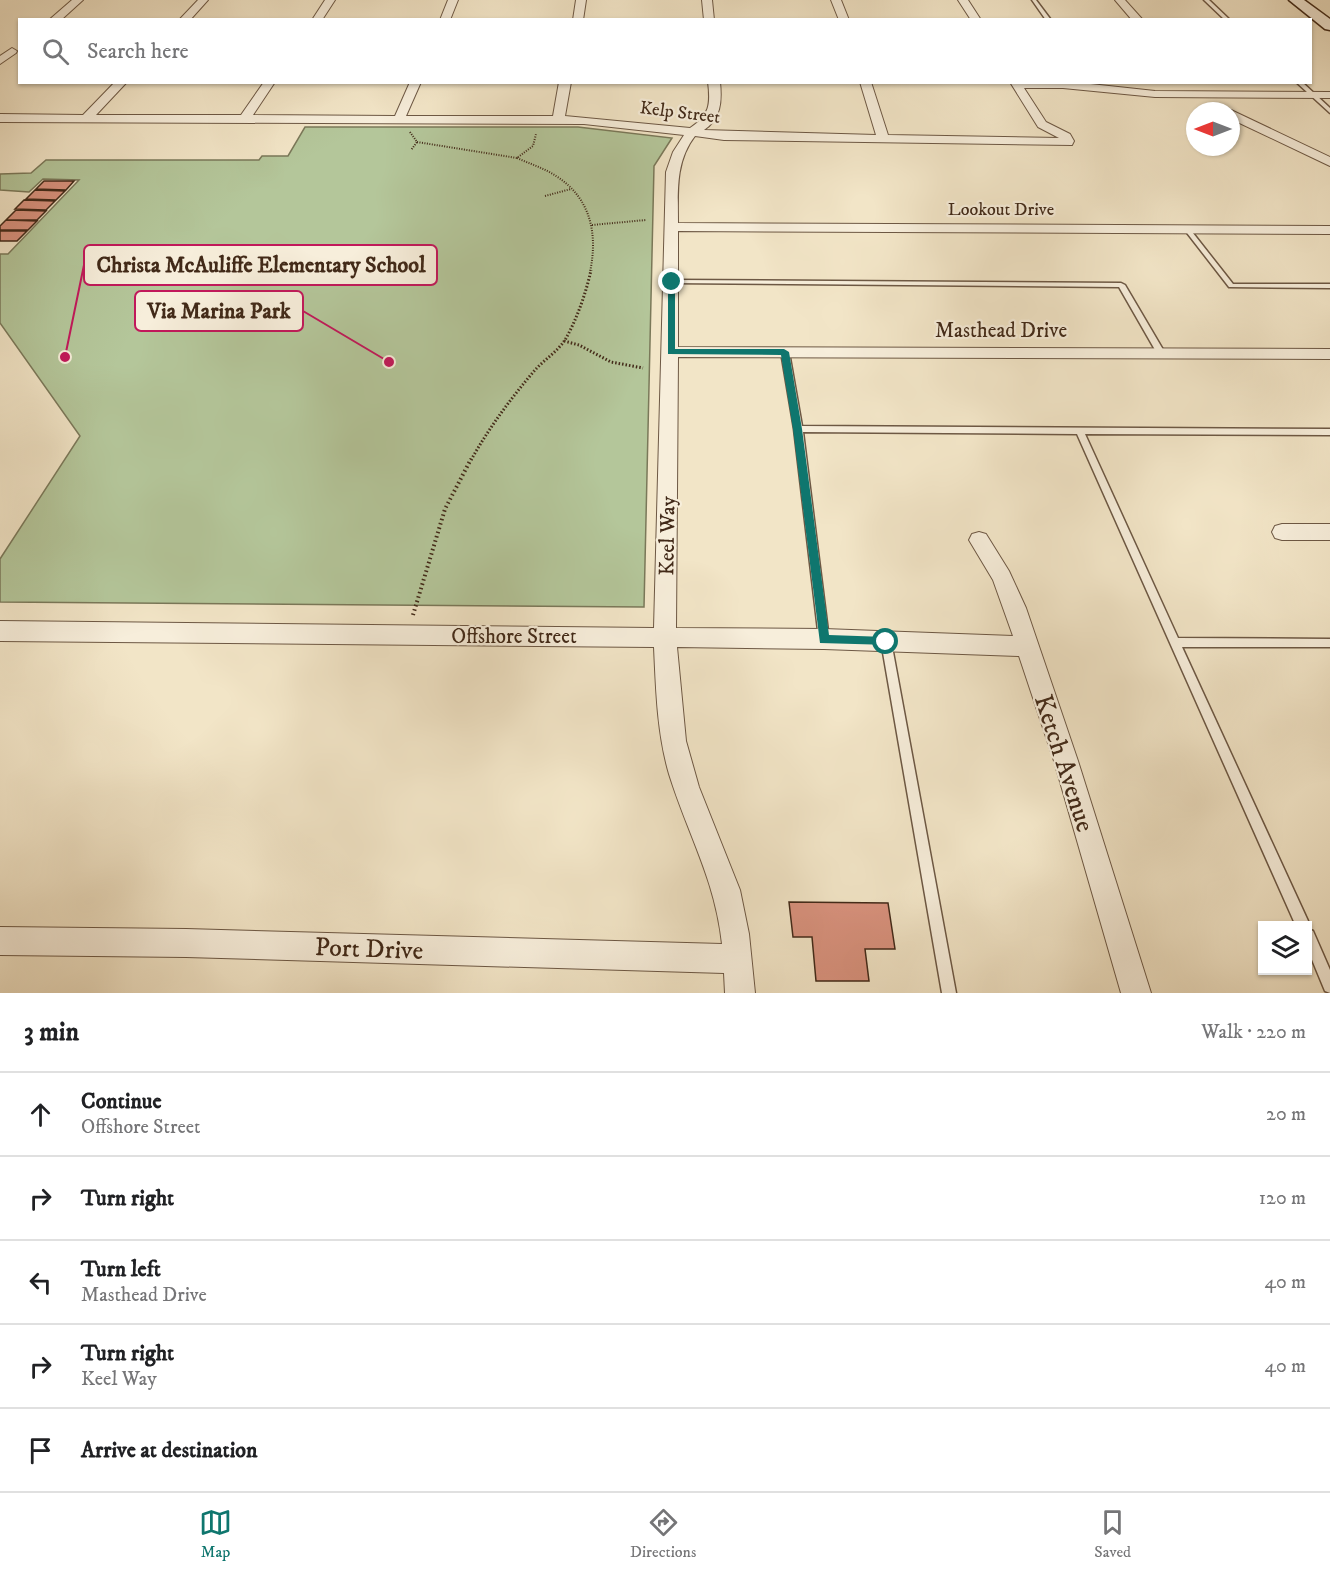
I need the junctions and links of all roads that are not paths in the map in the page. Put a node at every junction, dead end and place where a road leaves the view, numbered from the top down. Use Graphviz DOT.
graph roads {
  1 [pos="78,0"];
  2 [pos="204,0"];
  3 [pos="330,0"];
  4 [pos="453,0"];
  5 [pos="581,0"];
  6 [pos="707,0"];
  7 [pos="836,0"];
  8 [pos="963,0"];
  9 [pos="1034,0"];
  10 [pos="1120,0"];
  11 [pos="1206,0"];
  12 [pos="1296,0"];
  13 [pos="56,18"];
  14 [pos="186,18"];
  15 [pos="318,18"];
  16 [pos="446,18"];
  17 [pos="578,18"];
  18 [pos="709,18"];
  19 [pos="843,18"];
  20 [pos="974,18"];
  21 [pos="1048,18"];
  22 [pos="1135,18"];
  23 [pos="1226,18"];
  24 [pos="1330,26"];
  25 [pos="12,51"];
  26 [pos="0,61"];
  27 [pos="120,84"];
  28 [pos="269,84"];
  29 [pos="415,84"];
  30 [pos="565,84"];
  31 [pos="714,84"];
  32 [pos="866,84"];
  33 [pos="1017,84"];
  34 [pos="1032,84"];
  35 [pos="1199,84"];
  36 [pos="1300,84"];
  37 [pos="1098,86"];
  38 [pos="1207,93"];
  39 [pos="1311,94"];
  40 [pos="1330,95"];
  41 [pos="1217,102"];
  42 [pos="1330,111"];
  43 [pos="0,118"];
  44 [pos="86,118"];
  45 [pos="244,119"];
  46 [pos="399,119"];
  47 [pos="1240,119"];
  48 [pos="558,120"];
  49 [pos="691,133"];
  50 [pos="883,138"];
  51 [pos="1330,162"];
  52 [pos="672,227"];
  53 [pos="1187,229"];
  54 [pos="1330,230"];
  55 [pos="672,282"];
  56 [pos="1330,286"];
  57 [pos="671,352"];
  58 [pos="784,352"];
  59 [pos="1161,353"];
  60 [pos="1330,354"];
  61 [pos="798,429"];
  62 [pos="1080,431"];
  63 [pos="1330,432"];
  64 [pos="1282,532"];
  65 [pos="1330,532"];
  66 [pos="979,540"];
  67 [pos="0,631"];
  68 [pos="665,638"];
  69 [pos="824,639"];
  70 [pos="886,642"];
  71 [pos="1175,642"];
  72 [pos="1330,643"];
  73 [pos="1028,646"];
  74 [pos="1301,921"];
  75 [pos="0,940"];
  76 [pos="1312,943"];
  77 [pos="738,959"];
  78 [pos="1326,969"];
  79 [pos="1330,986"];
  80 [pos="740,993"];
  81 [pos="950,993"];
  82 [pos="1136,993"];
  1 -- 13 [label="street"];
  2 -- 14 [label="street"];
  3 -- 15 [label="street"];
  4 -- 16 [label="street"];
  5 -- 17 [label="street"];
  6 -- 18 [label="street"];
  7 -- 19 [label="street"];
  8 -- 20 [label="street"];
  9 -- 21 [label="lane"];
  10 -- 22 [label="street"];
  11 -- 23 [label="lane"];
  12 -- 24 [label="street"];
  25 -- 26 [label="street"];
  27 -- 44 [label="street"];
  28 -- 45 [label="street"];
  29 -- 46 [label="street"];
  30 -- 48 [label="street"];
  31 -- 49 [label="street, Keel Way"];
  32 -- 50 [label="street"];
  33 -- 50 [label="street, Kelp Street"];
  34 -- 37 [label="street"];
  35 -- 38 [label="street"];
  36 -- 39 [label="lane"];
  37 -- 38 [label="street"];
  38 -- 39 [label="street"];
  38 -- 41 [label="street"];
  39 -- 40 [label="street"];
  39 -- 42 [label="lane"];
  43 -- 44 [label="street, Kelp Street"];
  44 -- 45 [label="street, Kelp Street"];
  45 -- 46 [label="street, Kelp Street"];
  46 -- 48 [label="street, Kelp Street"];
  47 -- 51 [label="street"];
  48 -- 49 [label="street, Kelp Street"];
  49 -- 50 [label="street, Kelp Street"];
  49 -- 52 [label="street, Keel Way"];
  52 -- 53 [label="street, Lookout Drive"];
  52 -- 55 [label="street, Keel Way"];
  53 -- 54 [label="street, Lookout Drive"];
  53 -- 56 [label="lane"];
  55 -- 57 [label="street, Keel Way"];
  55 -- 59 [label="lane"];
  57 -- 58 [label="street, Masthead Drive"];
  57 -- 68 [label="street, Keel Way"];
  58 -- 59 [label="street, Masthead Drive"];
  58 -- 61 [label="lane"];
  59 -- 60 [label="street, Masthead Drive"];
  61 -- 62 [label="lane"];
  61 -- 69 [label="lane"];
  62 -- 63 [label="lane"];
  62 -- 71 [label="lane"];
  64 -- 65 [label="street"];
  66 -- 73 [label="street, Ketch Avenue"];
  67 -- 68 [label="street, Offshore Street"];
  68 -- 69 [label="street, Offshore Street"];
  68 -- 77 [label="street, Keel Way"];
  69 -- 70 [label="street, Offshore Street"];
  70 -- 73 [label="street, Offshore Street"];
  70 -- 81 [label="lane"];
  71 -- 72 [label="lane"];
  71 -- 74 [label="lane"];
  73 -- 82 [label="street, Ketch Avenue"];
  75 -- 77 [label="street, Port Drive"];
  76 -- 78 [label="lane"];
  77 -- 80 [label="street, Keel Way"];
  78 -- 79 [label="lane"];
}
